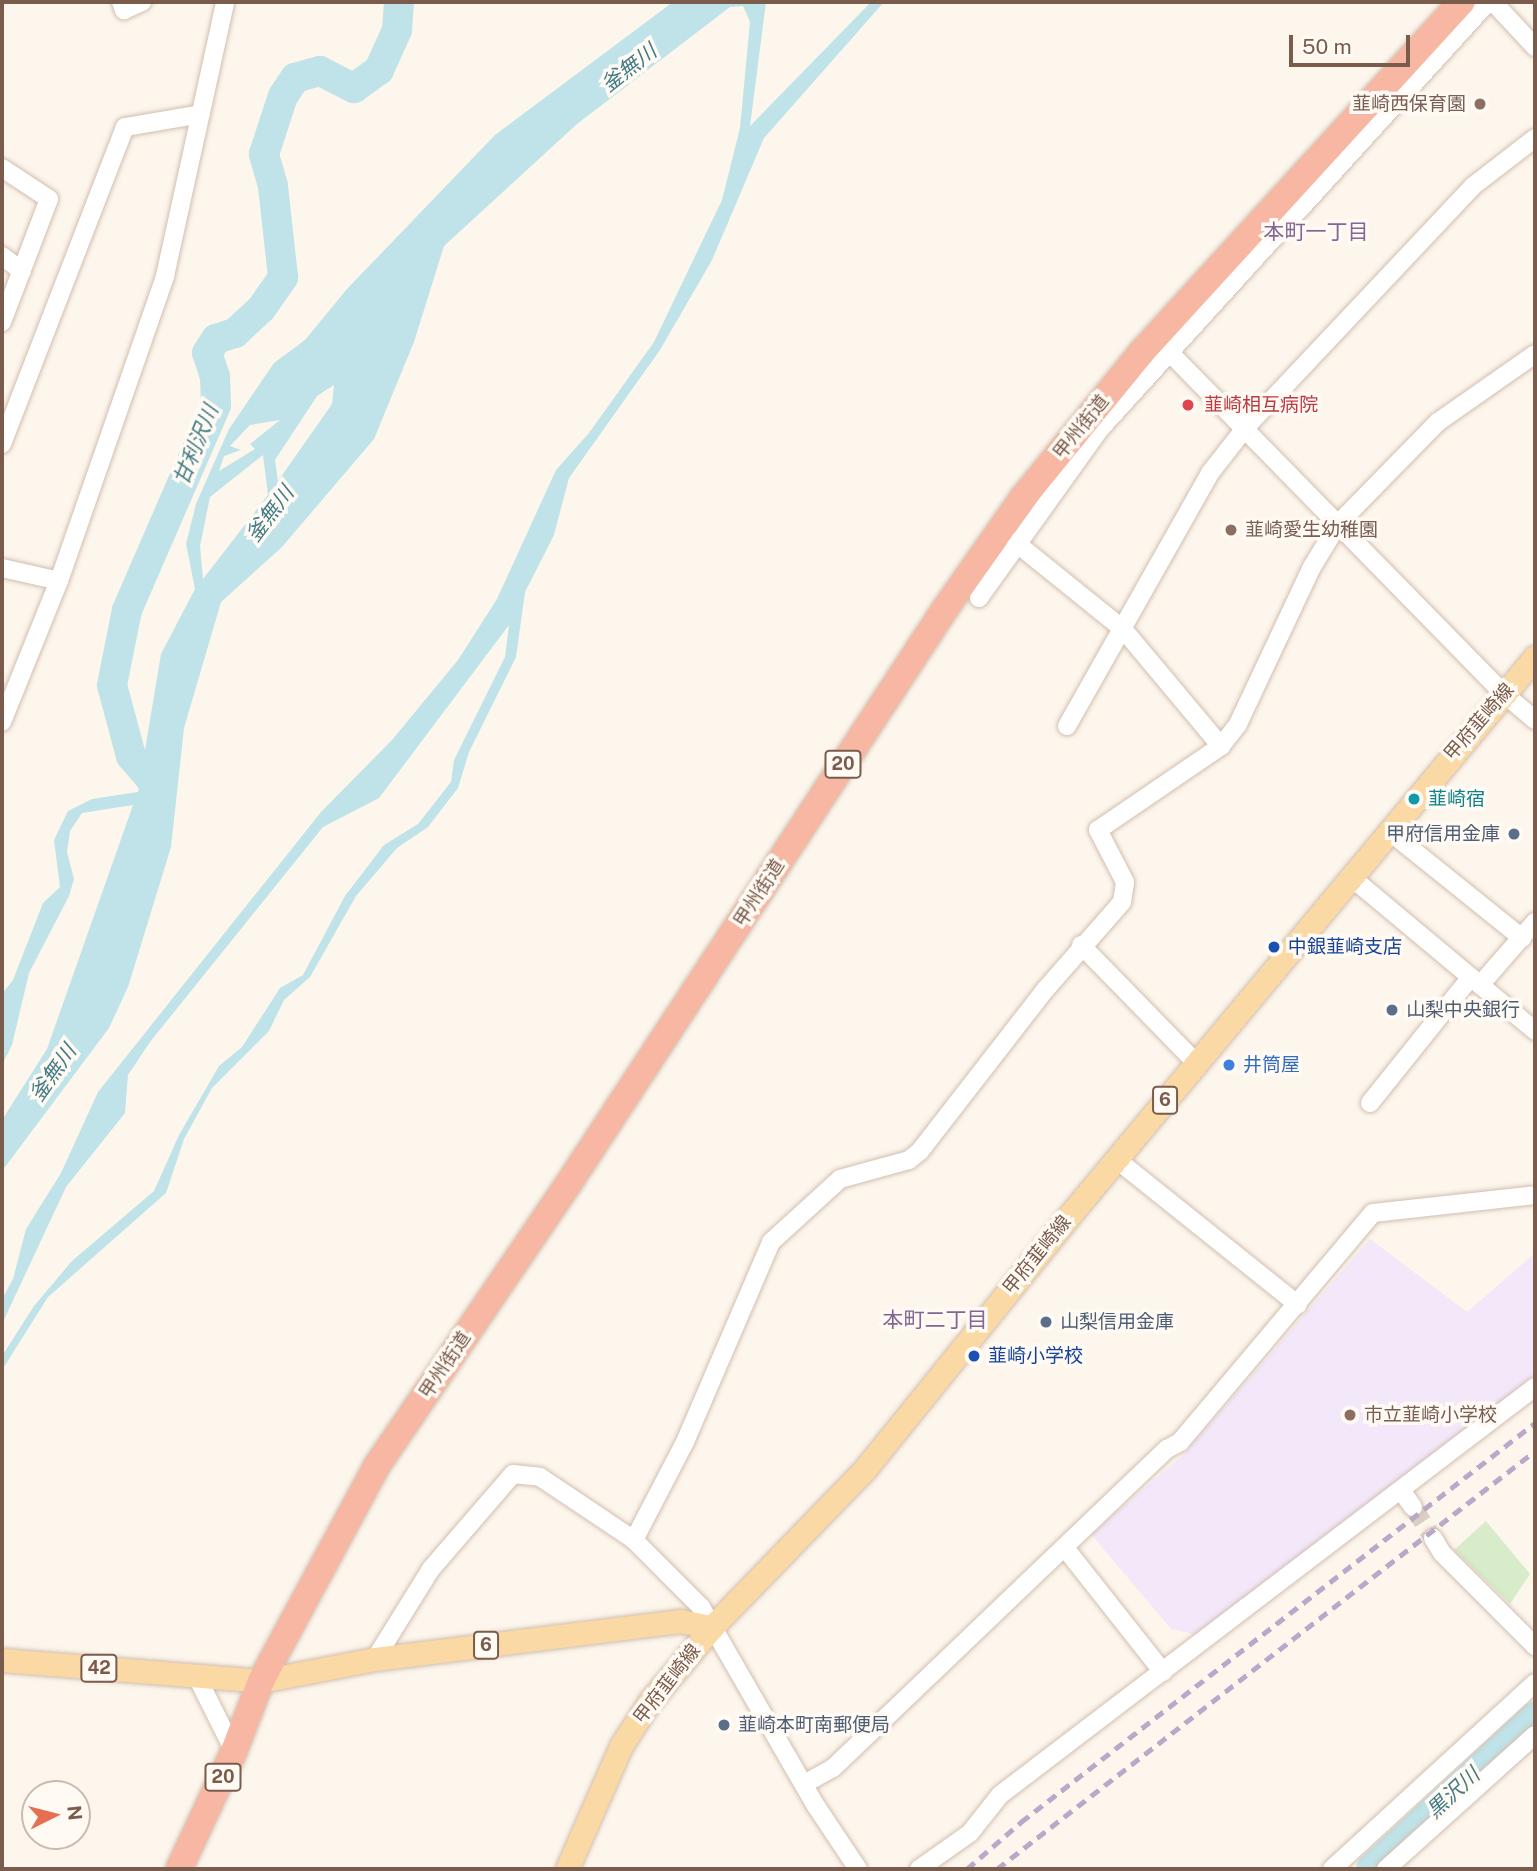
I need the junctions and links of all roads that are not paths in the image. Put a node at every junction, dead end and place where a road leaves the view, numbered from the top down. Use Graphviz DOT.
graph roads {
  1 [pos="121,2"];
  2 [pos="142,2"];
  3 [pos="225,2"];
  4 [pos="1462,2"];
  5 [pos="1491,2"];
  6 [pos="1535,47"];
  7 [pos="201,114"];
  8 [pos="1535,138"];
  9 [pos="2,168"];
  10 [pos="2,256"];
  11 [pos="22,271"];
  12 [pos="2,322"];
  13 [pos="1535,354"];
  14 [pos="1172,355"];
  15 [pos="1246,427"];
  16 [pos="2,444"];
  17 [pos="1338,524"];
  18 [pos="1015,542"];
  19 [pos="2,568"];
  20 [pos="59,581"];
  21 [pos="979,598"];
  22 [pos="1123,629"];
  23 [pos="1535,657"];
  24 [pos="1503,693"];
  25 [pos="1535,720"];
  26 [pos="2,722"];
  27 [pos="1067,726"];
  28 [pos="1221,746"];
  29 [pos="1389,831"];
  30 [pos="1351,877"];
  31 [pos="1535,922"];
  32 [pos="1522,938"];
  33 [pos="1081,945"];
  34 [pos="1475,981"];
  35 [pos="1535,1031"];
  36 [pos="1196,1063"];
  37 [pos="1370,1103"];
  38 [pos="1116,1159"];
  39 [pos="1535,1195"];
  40 [pos="1298,1306"];
  41 [pos="1535,1387"];
  42 [pos="1401,1490"];
  43 [pos="1413,1507"];
  44 [pos="1433,1538"];
  45 [pos="634,1541"];
  46 [pos="1065,1548"];
  47 [pos="712,1627"];
  48 [pos="1535,1646"];
  49 [pos="375,1659"];
  50 [pos="2,1660"];
  51 [pos="1163,1672"];
  52 [pos="197,1677"];
  53 [pos="261,1681"];
  54 [pos="1535,1683"];
  55 [pos="1535,1735"];
  56 [pos="234,1751"];
  57 [pos="804,1783"];
  58 [pos="179,1869"];
  59 [pos="567,1869"];
  60 [pos="858,1869"];
  61 [pos="919,1869"];
  62 [pos="1332,1869"];
  63 [pos="1386,1869"];
  1 -- 2 [label="street"];
  3 -- 7 [label="street"];
  4 -- 53 [label="highway, 甲州街道 / 20"];
  5 -- 6 [label="street"];
  5 -- 14 [label="street"];
  7 -- 16 [label="street"];
  7 -- 20 [label="street"];
  8 -- 15 [label="street"];
  9 -- 11 [label="street"];
  10 -- 11 [label="street"];
  11 -- 12 [label="street"];
  13 -- 17 [label="street"];
  14 -- 15 [label="street"];
  14 -- 18 [label="street"];
  15 -- 17 [label="street"];
  15 -- 22 [label="street"];
  17 -- 24 [label="street"];
  17 -- 28 [label="street"];
  18 -- 21 [label="street"];
  18 -- 22 [label="street"];
  19 -- 20 [label="street"];
  20 -- 26 [label="street"];
  22 -- 27 [label="street"];
  22 -- 28 [label="street"];
  23 -- 24 [label="main road, 甲府韮崎線 / 6"];
  24 -- 25 [label="street"];
  24 -- 29 [label="main road, 甲府韮崎線 / 6"];
  28 -- 33 [label="street"];
  29 -- 30 [label="main road, 甲府韮崎線 / 6"];
  29 -- 32 [label="street"];
  30 -- 34 [label="street"];
  30 -- 36 [label="main road, 甲府韮崎線 / 6"];
  31 -- 32 [label="street"];
  32 -- 34 [label="street"];
  33 -- 36 [label="street"];
  33 -- 45 [label="street"];
  34 -- 35 [label="street"];
  34 -- 37 [label="street"];
  36 -- 38 [label="main road, 甲府韮崎線 / 6"];
  38 -- 40 [label="street"];
  38 -- 47 [label="main road, 甲府韮崎線 / 6"];
  39 -- 40 [label="street"];
  40 -- 46 [label="street"];
  41 -- 42 [label="street"];
  42 -- 43 [label="street"];
  42 -- 51 [label="street"];
  44 -- 48 [label="street"];
  45 -- 47 [label="street"];
  45 -- 49 [label="street"];
  46 -- 51 [label="street"];
  46 -- 57 [label="street"];
  47 -- 49 [label="main road, 6"];
  47 -- 57 [label="street"];
  47 -- 59 [label="main road, 甲府韮崎線 / 6"];
  49 -- 53 [label="main road, 6"];
  50 -- 52 [label="main road, 42"];
  51 -- 61 [label="street"];
  52 -- 53 [label="main road, 42"];
  52 -- 56 [label="street"];
  53 -- 56 [label="highway, 甲州街道 / 20"];
  54 -- 62 [label="street"];
  55 -- 63 [label="street"];
  56 -- 58 [label="highway, 甲州街道 / 20"];
  57 -- 60 [label="street"];
}
